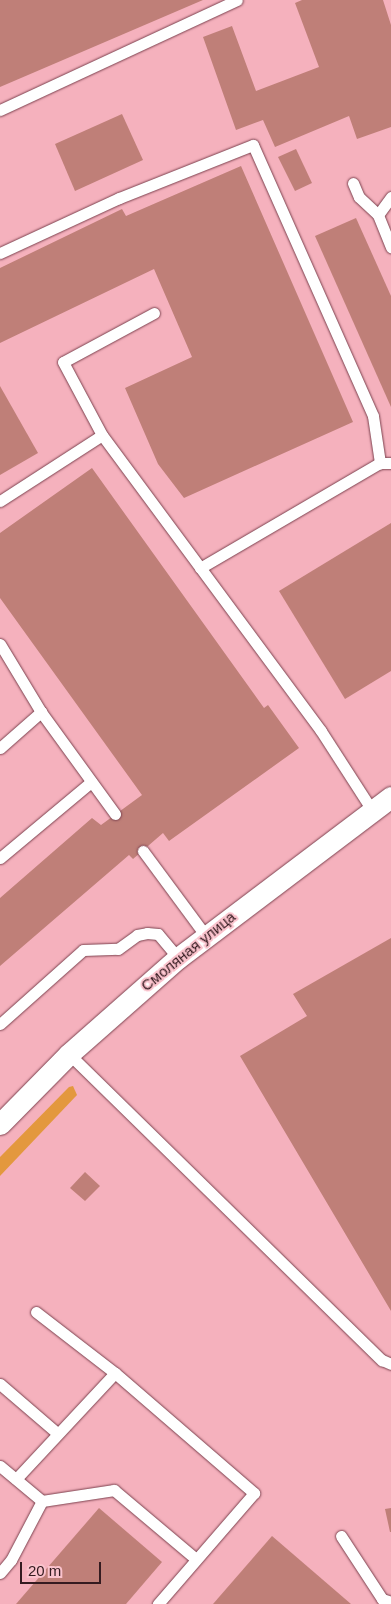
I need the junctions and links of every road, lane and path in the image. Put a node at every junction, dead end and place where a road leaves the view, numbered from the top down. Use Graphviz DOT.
graph roads {
  1 [pos="237,0"];
  2 [pos="0,110"];
  3 [pos="354,183"];
  4 [pos="391,197"];
  5 [pos="378,216"];
  6 [pos="391,247"];
  7 [pos="0,253"];
  8 [pos="154,313"];
  9 [pos="102,435"];
  10 [pos="386,463"];
  11 [pos="0,501"];
  12 [pos="200,568"];
  13 [pos="0,644"];
  14 [pos="41,712"];
  15 [pos="0,748"];
  16 [pos="91,782"];
  17 [pos="391,797"];
  18 [pos="372,810"];
  19 [pos="115,814"];
  20 [pos="143,851"];
  21 [pos="0,858"];
  22 [pos="206,936"];
  23 [pos="178,958"];
  24 [pos="0,1024"];
  25 [pos="69,1054"];
  26 [pos="0,1124"];
  27 [pos="36,1312"];
  28 [pos="391,1364"];
  29 [pos="115,1373"];
  30 [pos="0,1384"];
  31 [pos="57,1433"];
  32 [pos="0,1466"];
  33 [pos="16,1479"];
  34 [pos="42,1500"];
  35 [pos="341,1536"];
  36 [pos="196,1559"];
  37 [pos="0,1573"];
  38 [pos="391,1602"];
  39 [pos="158,1604"];
  1 -- 2 [label="lane"];
  3 -- 5 [label="lane"];
  4 -- 5 [label="lane"];
  5 -- 6 [label="lane"];
  7 -- 10 [label="lane"];
  8 -- 9 [label="lane"];
  9 -- 11 [label="lane"];
  9 -- 12 [label="lane"];
  10 -- 12 [label="lane"];
  12 -- 18 [label="lane"];
  13 -- 14 [label="lane"];
  14 -- 15 [label="lane"];
  14 -- 16 [label="lane"];
  16 -- 19 [label="lane"];
  16 -- 21 [label="lane"];
  17 -- 18 [label="street, Смоляная улица"];
  18 -- 22 [label="street, Смоляная улица"];
  20 -- 22 [label="lane"];
  22 -- 23 [label="street, Смоляная улица"];
  23 -- 24 [label="lane"];
  23 -- 25 [label="street, Смоляная улица"];
  25 -- 26 [label="street, Смоляная улица"];
  25 -- 28 [label="lane"];
  27 -- 29 [label="lane"];
  29 -- 31 [label="lane"];
  29 -- 36 [label="lane"];
  30 -- 31 [label="lane"];
  31 -- 33 [label="lane"];
  32 -- 33 [label="lane"];
  33 -- 34 [label="lane"];
  34 -- 36 [label="lane"];
  34 -- 37 [label="lane"];
  35 -- 38 [label="lane"];
  36 -- 39 [label="lane"];
}
